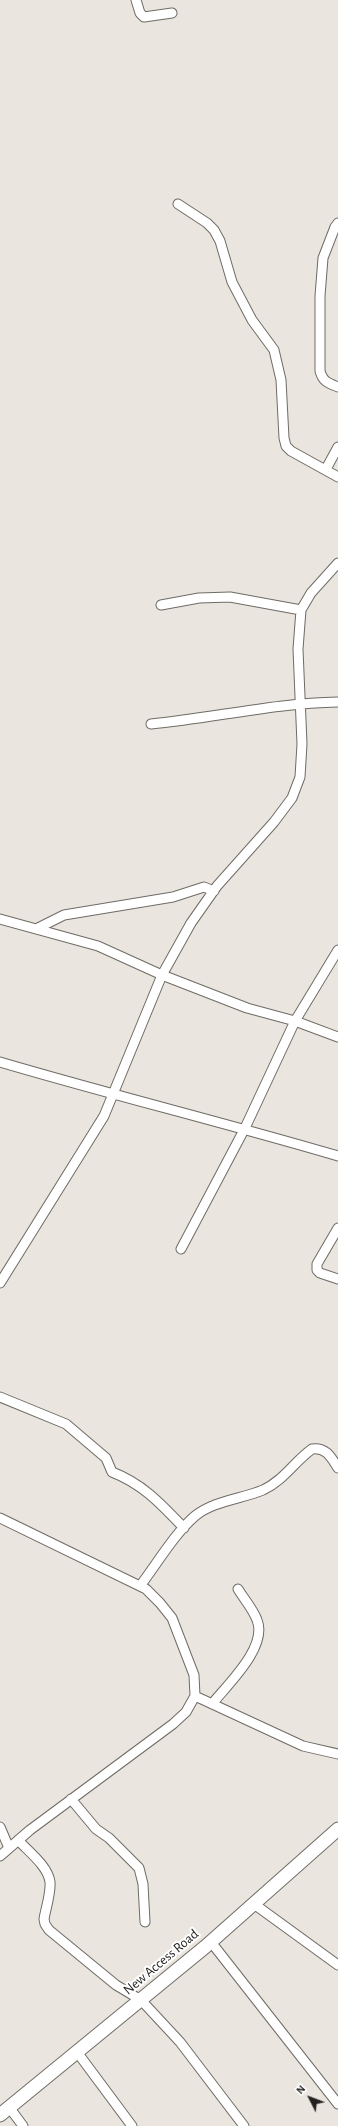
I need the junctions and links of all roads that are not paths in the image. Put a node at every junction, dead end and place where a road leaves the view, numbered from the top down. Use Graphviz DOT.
graph roads {
  1 [pos="136,0"];
  2 [pos="172,13"];
  3 [pos="178,204"];
  4 [pos="338,223"];
  5 [pos="338,388"];
  6 [pos="338,446"];
  7 [pos="326,469"];
  8 [pos="338,477"];
  9 [pos="338,563"];
  10 [pos="161,605"];
  11 [pos="301,610"];
  12 [pos="338,702"];
  13 [pos="301,703"];
  14 [pos="151,724"];
  15 [pos="214,891"];
  16 [pos="0,918"];
  17 [pos="36,928"];
  18 [pos="338,950"];
  19 [pos="162,975"];
  20 [pos="294,1021"];
  21 [pos="338,1037"];
  22 [pos="0,1062"];
  23 [pos="112,1095"];
  24 [pos="245,1128"];
  25 [pos="338,1156"];
  26 [pos="338,1228"];
  27 [pos="181,1249"];
  28 [pos="338,1279"];
  29 [pos="0,1283"];
  30 [pos="0,1397"];
  31 [pos="338,1468"];
  32 [pos="0,1518"];
  33 [pos="184,1528"];
  34 [pos="140,1586"];
  35 [pos="238,1589"];
  36 [pos="195,1696"];
  37 [pos="212,1704"];
  38 [pos="338,1754"];
  39 [pos="71,1799"];
  40 [pos="0,1827"];
  41 [pos="338,1829"];
  42 [pos="18,1840"];
  43 [pos="9,1848"];
  44 [pos="0,1856"];
  45 [pos="254,1904"];
  46 [pos="145,1922"];
  47 [pos="211,1942"];
  48 [pos="338,1965"];
  49 [pos="141,2000"];
  50 [pos="77,2052"];
  51 [pos="338,2104"];
  52 [pos="5,2111"];
  53 [pos="23,2126"];
  54 [pos="132,2126"];
  55 [pos="244,2126"];
  1 -- 2 [label="street"];
  3 -- 7 [label="street"];
  4 -- 5 [label="street"];
  6 -- 7 [label="street"];
  7 -- 8 [label="street"];
  9 -- 11 [label="street"];
  10 -- 11 [label="street"];
  11 -- 13 [label="street"];
  12 -- 13 [label="street"];
  13 -- 14 [label="street"];
  13 -- 15 [label="street"];
  15 -- 17 [label="street"];
  15 -- 19 [label="street"];
  16 -- 17 [label="street"];
  17 -- 19 [label="street"];
  18 -- 20 [label="street"];
  19 -- 20 [label="street"];
  19 -- 23 [label="street"];
  20 -- 21 [label="street"];
  20 -- 24 [label="street"];
  22 -- 23 [label="street"];
  23 -- 24 [label="street"];
  23 -- 29 [label="street"];
  24 -- 25 [label="street"];
  24 -- 27 [label="street"];
  26 -- 28 [label="street"];
  30 -- 33 [label="street"];
  31 -- 33 [label="street"];
  32 -- 34 [label="street"];
  33 -- 34 [label="street"];
  34 -- 36 [label="street"];
  35 -- 37 [label="street"];
  36 -- 37 [label="street"];
  36 -- 39 [label="street"];
  37 -- 38 [label="street"];
  39 -- 42 [label="street"];
  39 -- 46 [label="street"];
  40 -- 43 [label="street"];
  41 -- 45 [label="main road, New Access Road"];
  42 -- 43 [label="street"];
  42 -- 49 [label="street"];
  43 -- 44 [label="street"];
  45 -- 47 [label="main road, New Access Road"];
  45 -- 48 [label="street"];
  47 -- 49 [label="main road, New Access Road"];
  47 -- 51 [label="street"];
  49 -- 50 [label="main road, New Access Road"];
  49 -- 55 [label="street"];
  50 -- 52 [label="main road, New Access Road"];
  50 -- 54 [label="street"];
  52 -- 53 [label="street"];
}
